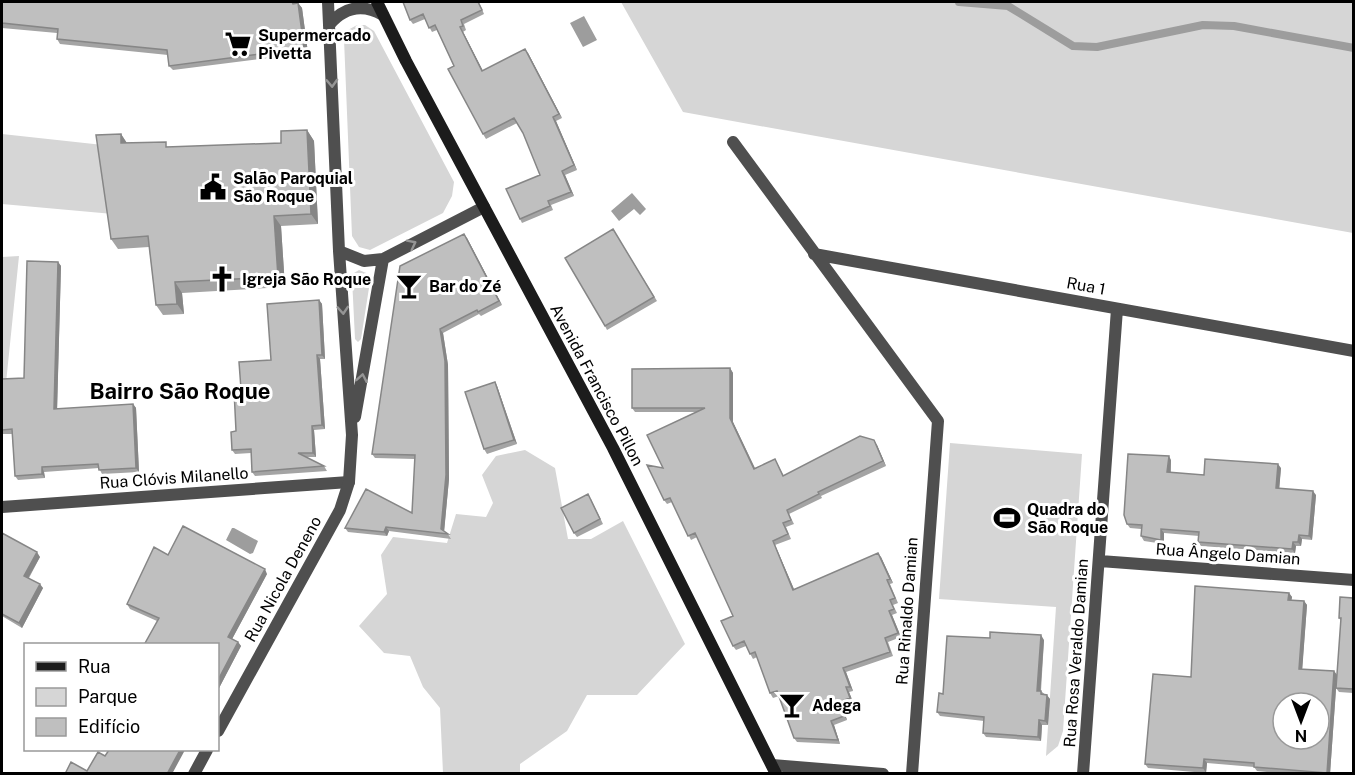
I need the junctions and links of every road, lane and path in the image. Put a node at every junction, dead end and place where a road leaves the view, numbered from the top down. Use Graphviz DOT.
graph roads {
  1 [pos="328,2"];
  2 [pos="377,2"];
  3 [pos="383,15"];
  4 [pos="329,25"];
  5 [pos="733,142"];
  6 [pos="484,207"];
  7 [pos="339,251"];
  8 [pos="814,254"];
  9 [pos="383,259"];
  10 [pos="1117,309"];
  11 [pos="1353,351"];
  12 [pos="352,435"];
  13 [pos="349,482"];
  14 [pos="2,507"];
  15 [pos="1100,561"];
  16 [pos="1353,580"];
  17 [pos="219,729"];
  18 [pos="206,751"];
  19 [pos="774,769"];
  20 [pos="194,774"];
  21 [pos="883,774"];
  22 [pos="912,774"];
  23 [pos="1083,774"];
  1 -- 4 [label="street"];
  2 -- 3 [label="main road, Avenida Francisco Pillon"];
  3 -- 4 [label="street"];
  3 -- 6 [label="main road, Avenida Francisco Pillon"];
  4 -- 7 [label="street, one-way"];
  5 -- 8 [label="street, Rua Rinaldo Damian"];
  9 -- 6 [label="street, one-way"];
  6 -- 19 [label="main road, Avenida Francisco Pillon"];
  7 -- 9 [label="street"];
  7 -- 12 [label="street, one-way"];
  8 -- 10 [label="street, Rua 1"];
  8 -- 22 [label="street, Rua Rinaldo Damian"];
  12 -- 9 [label="street, one-way"];
  10 -- 11 [label="street, Rua 1"];
  10 -- 15 [label="street, Rua Rosa Veraldo Damian"];
  12 -- 13 [label="street, Rua Nicola Deneno"];
  13 -- 14 [label="street, Rua Clóvis Milanello"];
  13 -- 17 [label="street, Rua Nicola Deneno"];
  15 -- 16 [label="street, Rua Ângelo Damian"];
  15 -- 23 [label="street, Rua Rosa Veraldo Damian"];
  18 -- 20 [label="street"];
  19 -- 21 [label="street"];
}
